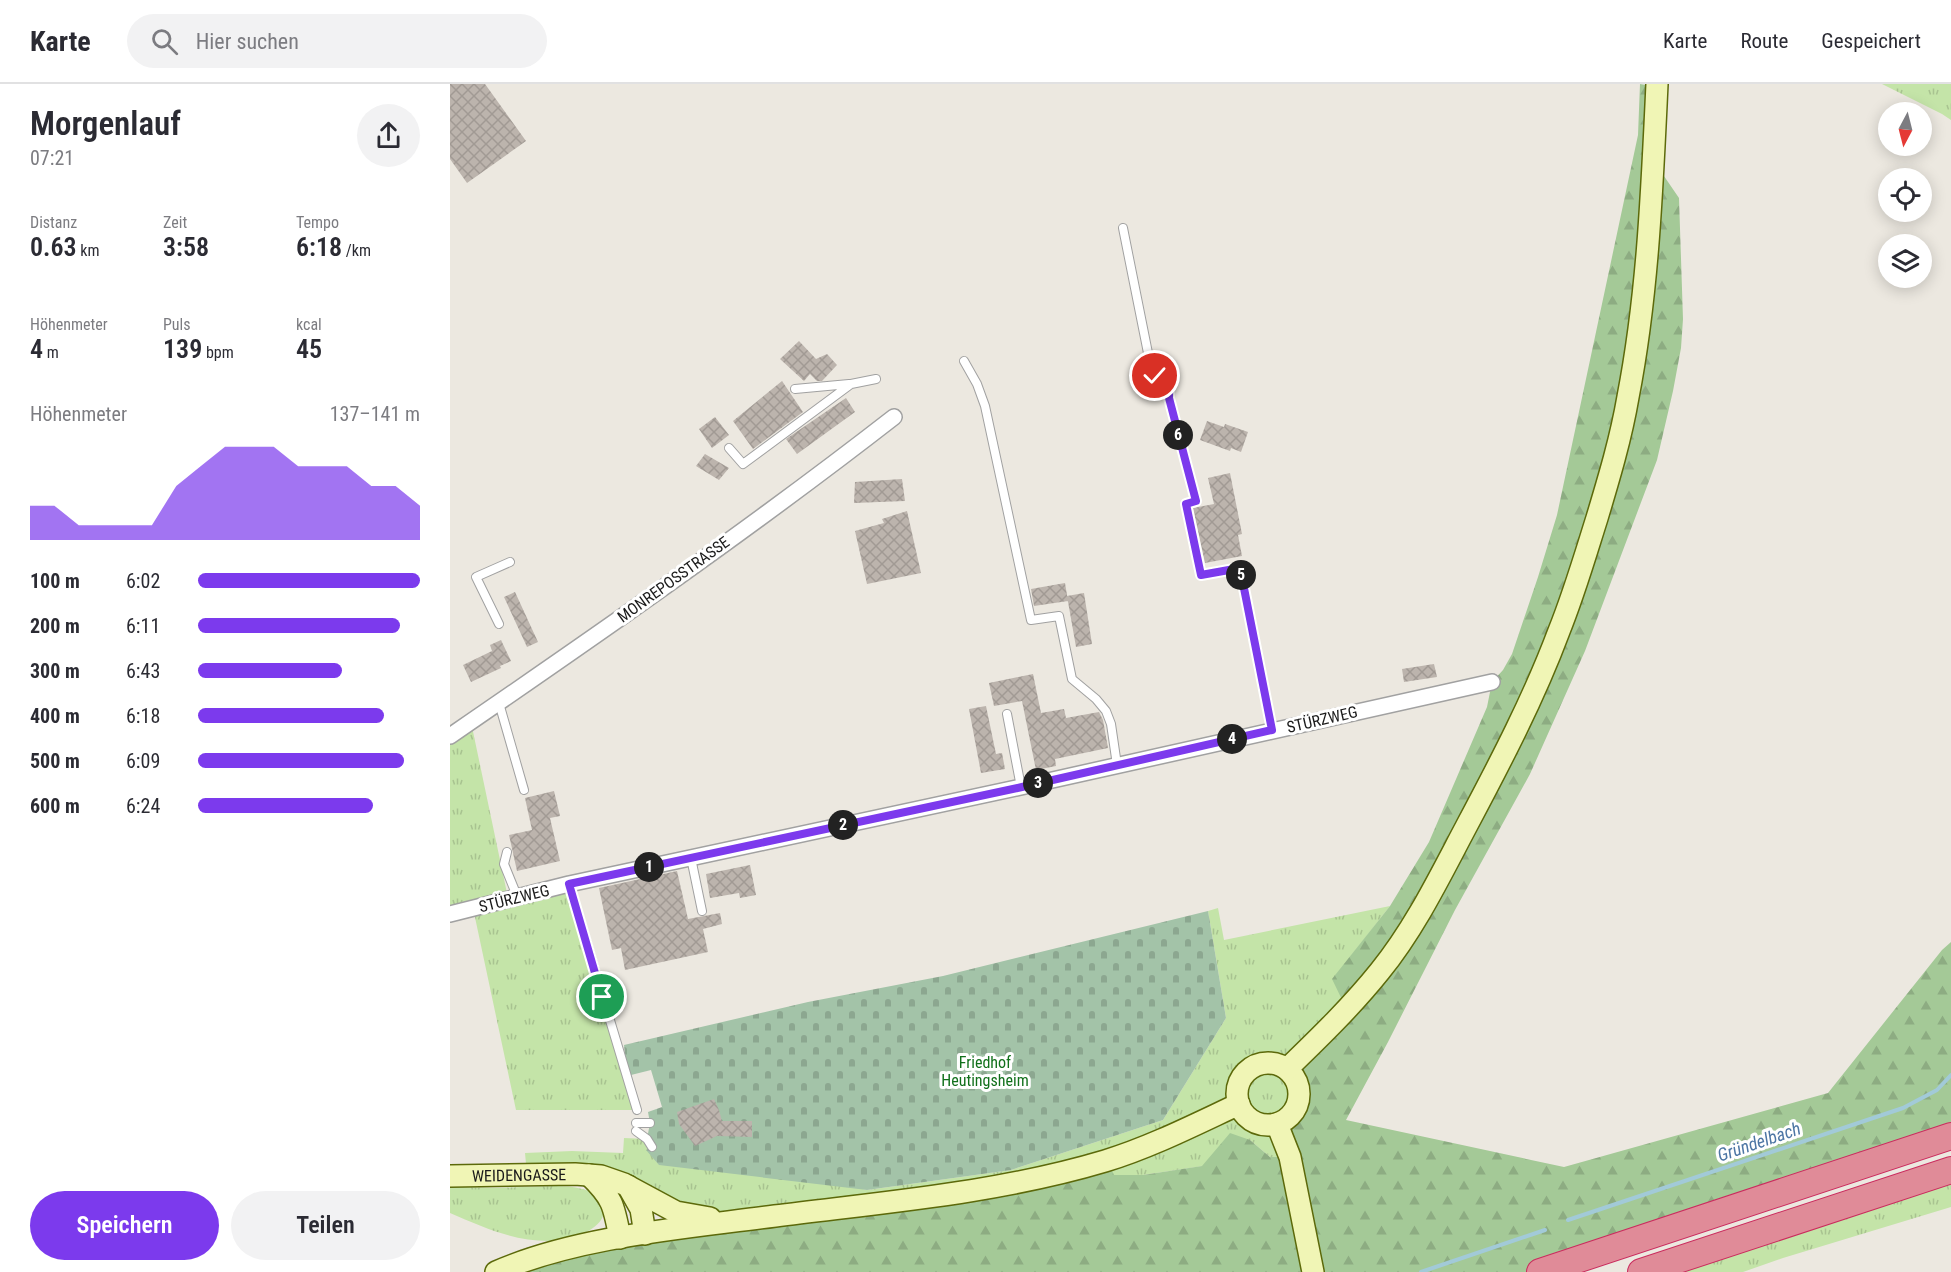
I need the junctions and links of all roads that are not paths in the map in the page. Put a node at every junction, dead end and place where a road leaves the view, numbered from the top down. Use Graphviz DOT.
graph roads {
  1 [pos="1657,84"];
  2 [pos="1123,228"];
  3 [pos="964,362"];
  4 [pos="876,379"];
  5 [pos="850,384"];
  6 [pos="795,389"];
  7 [pos="894,417"];
  8 [pos="729,448"];
  9 [pos="510,562"];
  10 [pos="499,624"];
  11 [pos="1492,682"];
  12 [pos="499,703"];
  13 [pos="1007,714"];
  14 [pos="1272,730"];
  15 [pos="450,736"];
  16 [pos="1117,765"];
  17 [pos="1022,787"];
  18 [pos="524,790"];
  19 [pos="507,852"];
  20 [pos="691,858"];
  21 [pos="569,884"];
  22 [pos="517,896"];
  23 [pos="702,911"];
  24 [pos="450,914"];
  25 [pos="1287,1069"];
  26 [pos="1239,1104"];
  27 [pos="637,1110"];
  28 [pos="650,1122"];
  29 [pos="1277,1124"];
  30 [pos="1951,1136"];
  31 [pos="652,1147"];
  32 [pos="1951,1170"];
  33 [pos="589,1175"];
  34 [pos="450,1176"];
  35 [pos="628,1186"];
  36 [pos="749,1220"];
  37 [pos="645,1234"];
  38 [pos="620,1238"];
  39 [pos="496,1272"];
  40 [pos="1313,1272"];
  41 [pos="1540,1272"];
  42 [pos="1641,1272"];
  1 -- 25 [label="main road"];
  2 -- 14 [label="lane"];
  3 -- 16 [label="lane"];
  4 -- 5 [label="lane"];
  5 -- 6 [label="lane"];
  5 -- 8 [label="lane"];
  7 -- 12 [label="street, MONREPOSSTRASSE"];
  9 -- 10 [label="lane"];
  11 -- 14 [label="street, STÜRZWEG"];
  12 -- 15 [label="street, MONREPOSSTRASSE"];
  12 -- 18 [label="lane"];
  13 -- 17 [label="lane"];
  14 -- 16 [label="street, STÜRZWEG"];
  16 -- 17 [label="street, STÜRZWEG"];
  17 -- 20 [label="street, STÜRZWEG"];
  19 -- 22 [label="lane"];
  20 -- 21 [label="street, STÜRZWEG"];
  20 -- 23 [label="lane"];
  21 -- 22 [label="street, STÜRZWEG"];
  21 -- 27 [label="lane"];
  22 -- 24 [label="street, STÜRZWEG"];
  25 -- 26 [label="main road"];
  25 -- 29 [label="main road"];
  26 -- 29 [label="main road"];
  26 -- 36 [label="main road"];
  28 -- 31 [label="lane"];
  29 -- 40 [label="main road"];
  30 -- 41 [label="highway"];
  32 -- 42 [label="highway"];
  33 -- 34 [label="main road, WEIDENGASSE"];
  33 -- 35 [label="main road, WEIDENGASSE"];
  33 -- 38 [label="main road, WEIDENGASSE"];
  35 -- 36 [label="main road, WEIDENGASSE"];
  35 -- 37 [label="main road"];
  36 -- 37 [label="main road"];
  37 -- 38 [label="main road"];
  38 -- 39 [label="main road"];
}
